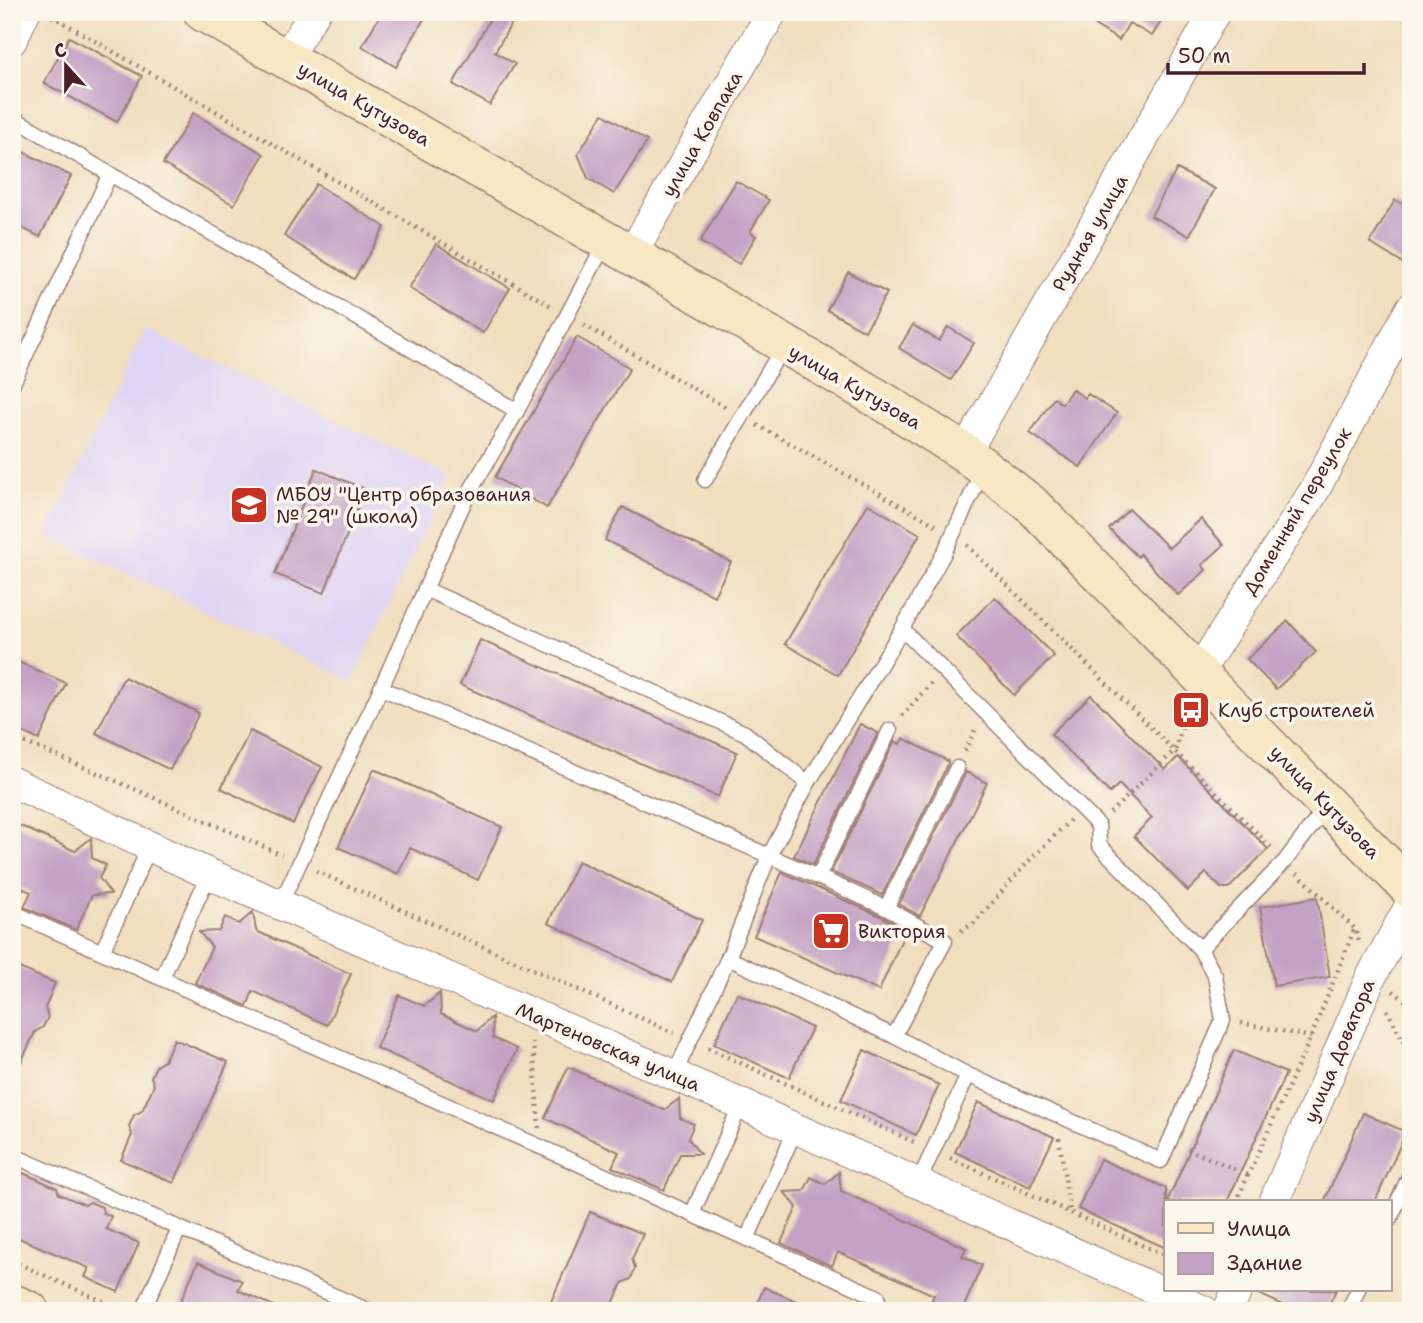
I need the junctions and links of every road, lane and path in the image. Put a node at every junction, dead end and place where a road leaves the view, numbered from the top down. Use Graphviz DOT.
graph roads {
  1 [pos="25,12"];
  2 [pos="202,12"];
  3 [pos="315,12"];
  4 [pos="772,12"];
  5 [pos="1215,12"];
  6 [pos="12,40"];
  7 [pos="285,59"];
  8 [pos="12,117"];
  9 [pos="110,174"];
  10 [pos="619,248"];
  11 [pos="1411,308"];
  12 [pos="784,345"];
  13 [pos="12,385"];
  14 [pos="517,411"];
  15 [pos="974,461"];
  16 [pos="705,480"];
  17 [pos="425,589"];
  18 [pos="902,629"];
  19 [pos="942,670"];
  20 [pos="1198,673"];
  21 [pos="381,688"];
  22 [pos="984,711"];
  23 [pos="890,730"];
  24 [pos="12,737"];
  25 [pos="957,768"];
  26 [pos="12,782"];
  27 [pos="808,783"];
  28 [pos="1329,804"];
  29 [pos="1081,808"];
  30 [pos="1098,825"];
  31 [pos="150,846"];
  32 [pos="769,856"];
  33 [pos="299,863"];
  34 [pos="209,874"];
  35 [pos="818,877"];
  36 [pos="1411,890"];
  37 [pos="1411,904"];
  38 [pos="280,905"];
  39 [pos="886,908"];
  40 [pos="12,912"];
  41 [pos="1354,929"];
  42 [pos="945,941"];
  43 [pos="1200,949"];
  44 [pos="102,952"];
  45 [pos="728,958"];
  46 [pos="1371,977"];
  47 [pos="162,978"];
  48 [pos="531,1014"];
  49 [pos="1223,1020"];
  50 [pos="894,1036"];
  51 [pos="1311,1037"];
  52 [pos="690,1040"];
  53 [pos="1411,1056"];
  54 [pos="674,1075"];
  55 [pos="968,1075"];
  56 [pos="741,1104"];
  57 [pos="1056,1114"];
  58 [pos="796,1128"];
  59 [pos="1170,1141"];
  60 [pos="532,1142"];
  61 [pos="12,1155"];
  62 [pos="1411,1172"];
  63 [pos="1248,1175"];
  64 [pos="918,1183"];
  65 [pos="1237,1200"];
  66 [pos="1275,1200"];
  67 [pos="692,1213"];
  68 [pos="1070,1213"];
  69 [pos="1392,1215"];
  70 [pos="179,1229"];
  71 [pos="747,1238"];
  72 [pos="12,1261"];
  73 [pos="1236,1292"];
  74 [pos="1357,1292"];
  75 [pos="12,1303"];
  76 [pos="30,1311"];
  77 [pos="125,1311"];
  78 [pos="143,1311"];
  79 [pos="369,1311"];
  80 [pos="872,1311"];
  81 [pos="1204,1311"];
  82 [pos="1228,1311"];
  83 [pos="1348,1311"];
  1 -- 6 [label="street"];
  2 -- 7 [label="main road, улица Кутузова"];
  3 -- 7 [label="street"];
  4 -- 10 [label="street, улица Ковпака"];
  5 -- 15 [label="street, Рудная улица"];
  7 -- 10 [label="main road, улица Кутузова"];
  8 -- 9 [label="lane"];
  9 -- 13 [label="lane"];
  9 -- 14 [label="lane"];
  10 -- 12 [label="main road, улица Кутузова"];
  10 -- 14 [label="lane"];
  11 -- 20 [label="street, Доменный переулок"];
  12 -- 15 [label="main road, улица Кутузова"];
  12 -- 16 [label="lane"];
  14 -- 17 [label="lane"];
  15 -- 18 [label="lane"];
  15 -- 20 [label="main road, улица Кутузова"];
  17 -- 21 [label="lane"];
  17 -- 27 [label="lane"];
  18 -- 19 [label="lane"];
  18 -- 27 [label="lane"];
  19 -- 22 [label="lane"];
  19 -- 23 [label="path"];
  20 -- 28 [label="main road, улица Кутузова"];
  20 -- 30 [label="path"];
  21 -- 32 [label="lane"];
  21 -- 33 [label="lane"];
  22 -- 25 [label="path"];
  22 -- 29 [label="lane"];
  23 -- 35 [label="lane"];
  24 -- 33 [label="path"];
  25 -- 39 [label="lane"];
  26 -- 31 [label="street, Мартеновская улица"];
  27 -- 32 [label="lane"];
  28 -- 36 [label="main road, улица Кутузова"];
  28 -- 43 [label="lane"];
  29 -- 30 [label="lane"];
  29 -- 42 [label="path"];
  30 -- 43 [label="lane"];
  31 -- 34 [label="street, Мартеновская улица"];
  31 -- 44 [label="lane"];
  32 -- 35 [label="lane"];
  32 -- 45 [label="lane"];
  33 -- 38 [label="lane"];
  33 -- 52 [label="path"];
  34 -- 38 [label="street, Мартеновская улица"];
  34 -- 47 [label="lane"];
  35 -- 39 [label="lane"];
  37 -- 46 [label="street, улица Доватора"];
  38 -- 48 [label="street, Мартеновская улица"];
  39 -- 42 [label="lane"];
  40 -- 44 [label="lane"];
  41 -- 51 [label="path"];
  42 -- 50 [label="lane"];
  43 -- 49 [label="lane"];
  44 -- 47 [label="lane"];
  45 -- 50 [label="lane"];
  45 -- 52 [label="lane"];
  46 -- 53 [label="path"];
  46 -- 66 [label="street, улица Доватора"];
  47 -- 60 [label="lane"];
  48 -- 54 [label="street, Мартеновская улица"];
  48 -- 60 [label="path"];
  49 -- 51 [label="path"];
  49 -- 59 [label="lane"];
  50 -- 55 [label="lane"];
  51 -- 63 [label="path"];
  52 -- 54 [label="lane"];
  54 -- 56 [label="street, Мартеновская улица"];
  55 -- 57 [label="lane"];
  55 -- 64 [label="lane"];
  56 -- 58 [label="street, Мартеновская улица"];
  56 -- 67 [label="lane"];
  57 -- 59 [label="lane"];
  57 -- 68 [label="path"];
  58 -- 64 [label="street, Мартеновская улица"];
  58 -- 71 [label="lane"];
  59 -- 63 [label="path"];
  60 -- 67 [label="lane"];
  61 -- 70 [label="lane"];
  62 -- 69 [label="lane"];
  63 -- 65 [label="path"];
  64 -- 81 [label="street, Мартеновская улица"];
  67 -- 71 [label="lane"];
  70 -- 78 [label="lane"];
  70 -- 79 [label="lane"];
  71 -- 80 [label="lane"];
  72 -- 77 [label="path"];
  73 -- 82 [label="street"];
  74 -- 83 [label="lane"];
  75 -- 76 [label="main road"];
}
